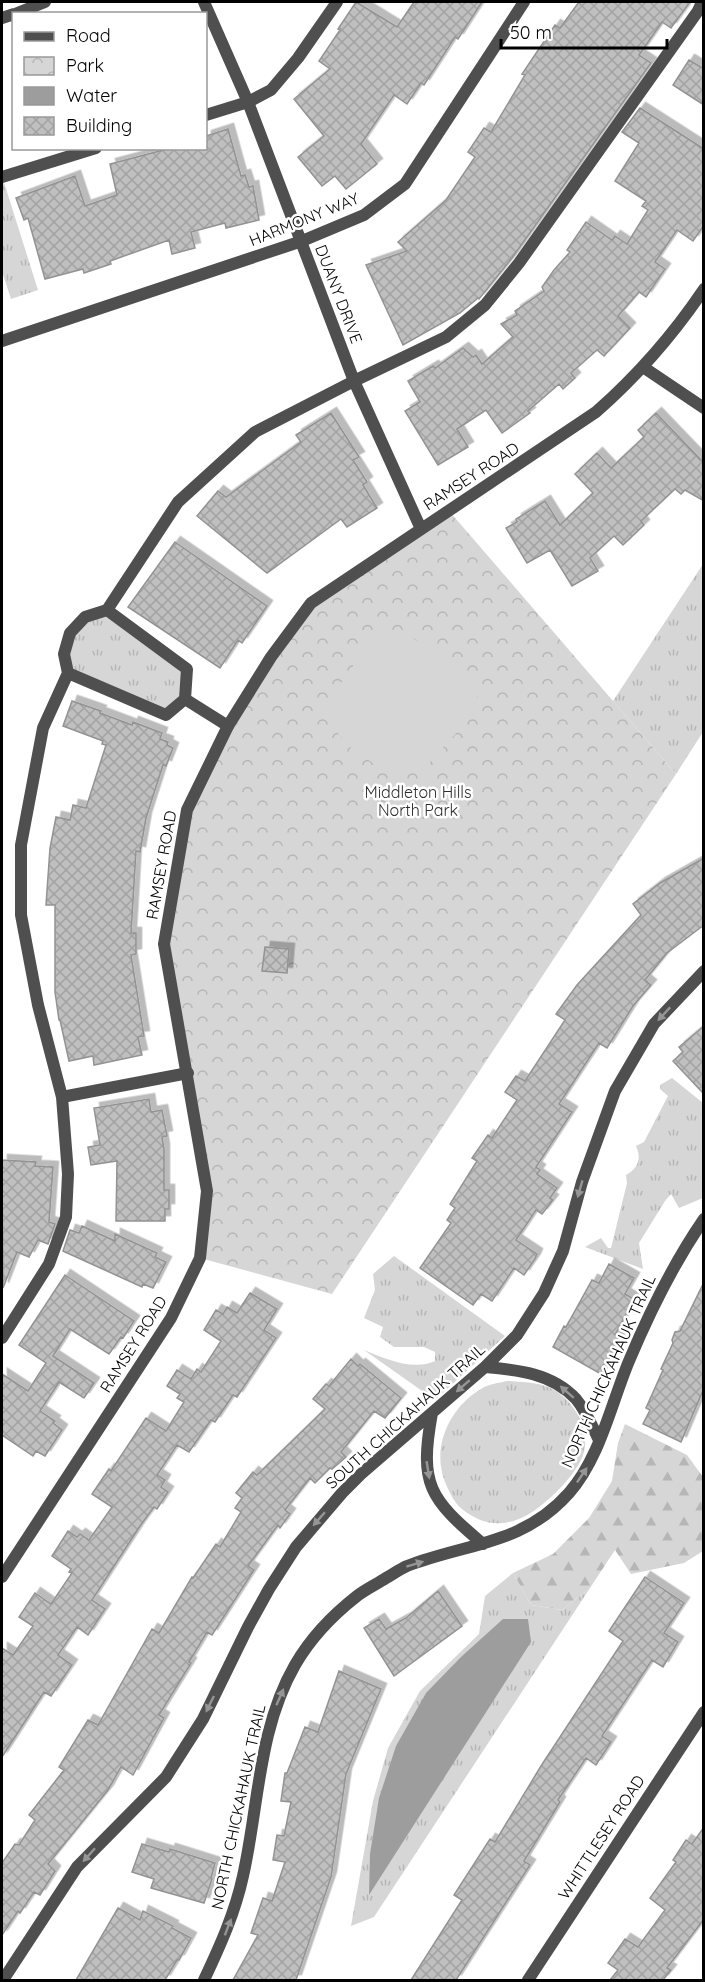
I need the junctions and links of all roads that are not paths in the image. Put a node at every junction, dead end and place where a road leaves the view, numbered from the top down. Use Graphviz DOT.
graph roads {
  1 [pos="45,2"];
  2 [pos="204,2"];
  3 [pos="337,2"];
  4 [pos="524,2"];
  5 [pos="702,2"];
  6 [pos="19,12"];
  7 [pos="248,102"];
  8 [pos="207,115"];
  9 [pos="90,150"];
  10 [pos="2,177"];
  11 [pos="302,241"];
  12 [pos="704,289"];
  13 [pos="2,341"];
  14 [pos="643,367"];
  15 [pos="354,381"];
  16 [pos="704,408"];
  17 [pos="421,529"];
  18 [pos="107,610"];
  19 [pos="68,673"];
  20 [pos="185,699"];
  21 [pos="228,726"];
  22 [pos="704,972"];
  23 [pos="188,1073"];
  24 [pos="62,1097"];
  25 [pos="704,1219"];
  26 [pos="2,1338"];
  27 [pos="485,1367"];
  28 [pos="432,1413"];
  29 [pos="598,1440"];
  30 [pos="483,1544"];
  31 [pos="2,1575"];
  32 [pos="704,1712"];
  33 [pos="3,1980"];
  34 [pos="204,1980"];
  35 [pos="528,1980"];
  1 -- 6 [label="street"];
  2 -- 7 [label="street, DUANY DRIVE"];
  3 -- 7 [label="street"];
  4 -- 11 [label="street, HARMONY WAY"];
  5 -- 15 [label="street"];
  7 -- 8 [label="street"];
  7 -- 11 [label="street, DUANY DRIVE"];
  9 -- 10 [label="street"];
  11 -- 13 [label="street, HARMONY WAY"];
  11 -- 15 [label="street, DUANY DRIVE"];
  12 -- 14 [label="street, RAMSEY ROAD"];
  14 -- 16 [label="street"];
  14 -- 17 [label="street, RAMSEY ROAD"];
  15 -- 17 [label="street, DUANY DRIVE"];
  15 -- 18 [label="street"];
  17 -- 21 [label="street, RAMSEY ROAD"];
  18 -- 19 [label="street"];
  18 -- 20 [label="street"];
  19 -- 20 [label="street"];
  19 -- 24 [label="street"];
  20 -- 21 [label="street"];
  21 -- 23 [label="street, RAMSEY ROAD"];
  22 -- 27 [label="street, SOUTH CHICKAHAUK TRAIL, one-way"];
  23 -- 24 [label="street"];
  23 -- 31 [label="street, RAMSEY ROAD"];
  24 -- 26 [label="street"];
  25 -- 29 [label="street, NORTH CHICKAHAUK TRAIL"];
  27 -- 28 [label="street, SOUTH CHICKAHAUK TRAIL, one-way"];
  29 -- 27 [label="street, one-way"];
  28 -- 30 [label="street, one-way"];
  28 -- 33 [label="street, SOUTH CHICKAHAUK TRAIL, one-way"];
  30 -- 29 [label="street, NORTH CHICKAHAUK TRAIL, one-way"];
  34 -- 30 [label="street, NORTH CHICKAHAUK TRAIL, one-way"];
  32 -- 35 [label="street, WHITTLESEY ROAD"];
}
